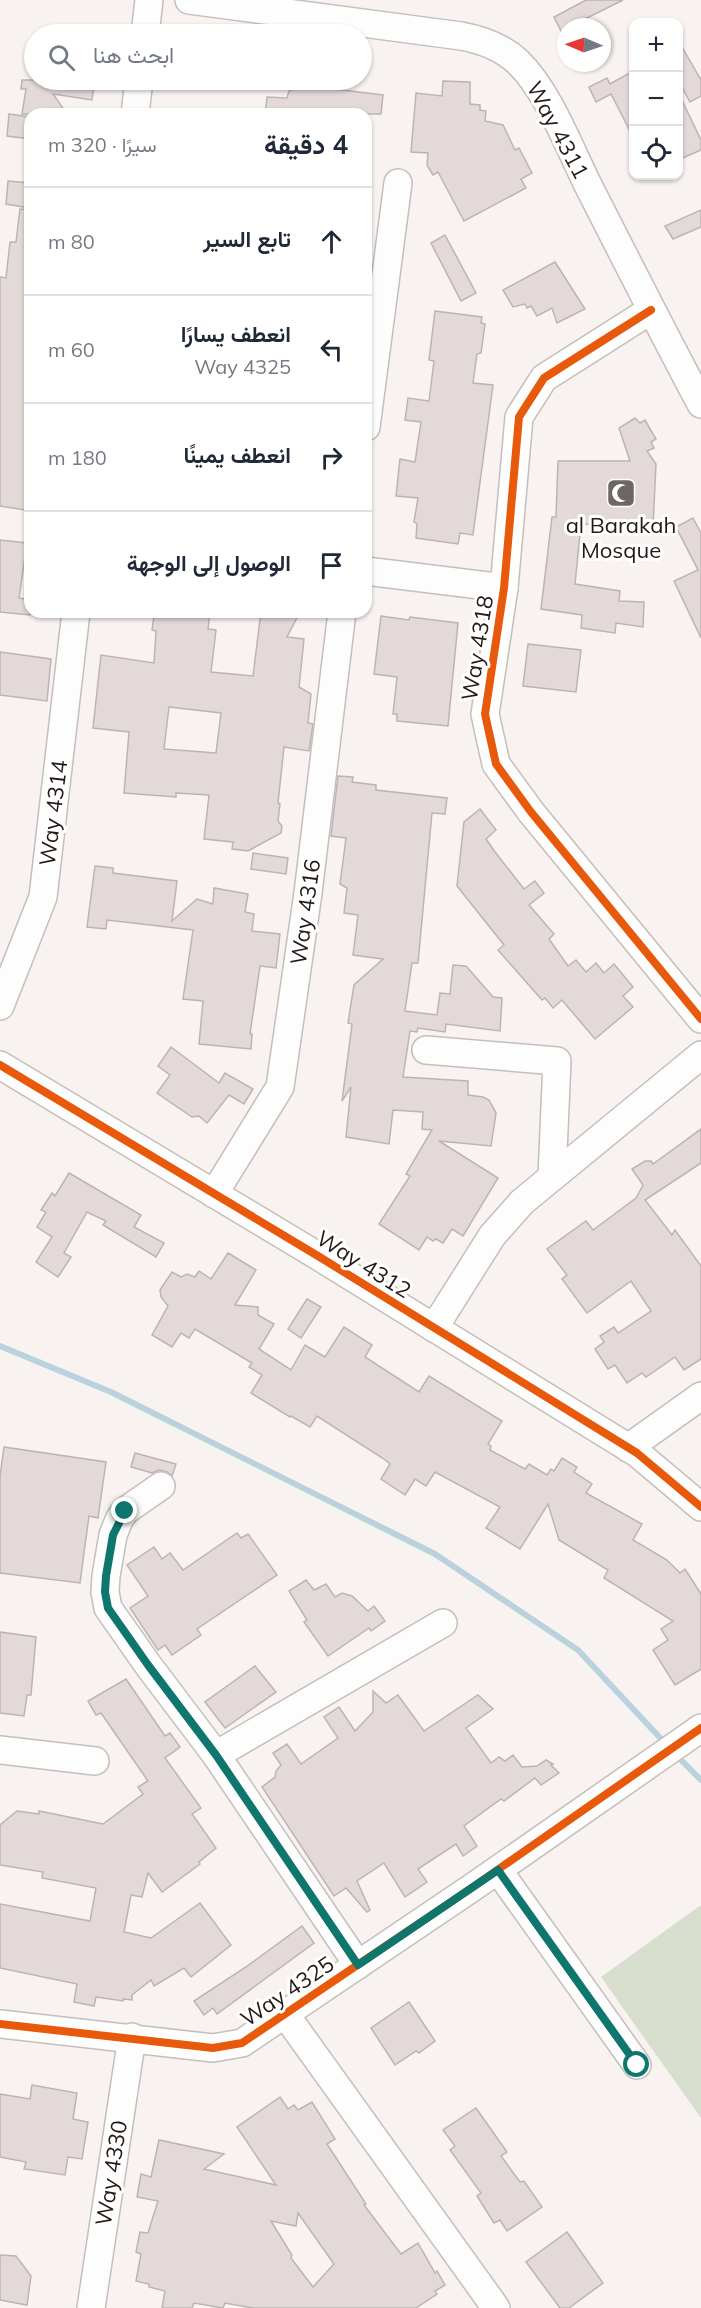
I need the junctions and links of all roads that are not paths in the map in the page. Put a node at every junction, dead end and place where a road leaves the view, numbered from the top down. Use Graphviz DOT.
graph roads {
  1 [pos="149,0"];
  2 [pos="189,0"];
  3 [pos="146,24"];
  4 [pos="370,24"];
  5 [pos="372,24"];
  6 [pos="139,90"];
  7 [pos="136,108"];
  8 [pos="398,183"];
  9 [pos="651,310"];
  10 [pos="372,381"];
  11 [pos="701,404"];
  12 [pos="372,572"];
  13 [pos="504,588"];
  14 [pos="75,618"];
  15 [pos="341,618"];
  16 [pos="0,1006"];
  17 [pos="701,1020"];
  18 [pos="426,1050"];
  19 [pos="701,1055"];
  20 [pos="0,1065"];
  21 [pos="552,1176"];
  22 [pos="214,1194"];
  23 [pos="434,1328"];
  24 [pos="701,1396"];
  25 [pos="628,1448"];
  26 [pos="161,1486"];
  27 [pos="701,1507"];
  28 [pos="443,1623"];
  29 [pos="701,1728"];
  30 [pos="0,1750"];
  31 [pos="216,1755"];
  32 [pos="95,1761"];
  33 [pos="498,1870"];
  34 [pos="358,1965"];
  35 [pos="285,2014"];
  36 [pos="0,2024"];
  37 [pos="132,2037"];
  38 [pos="637,2065"];
  39 [pos="488,2305"];
  40 [pos="91,2308"];
  1 -- 3 [label="street"];
  2 -- 4 [label="street, Way 4311"];
  5 -- 9 [label="street, Way 4311"];
  6 -- 7 [label="street"];
  8 -- 10 [label="street"];
  9 -- 11 [label="street, Way 4311"];
  9 -- 13 [label="street, Way 4318"];
  12 -- 13 [label="street, Way 4318"];
  13 -- 17 [label="street, Way 4318"];
  14 -- 16 [label="street, Way 4314"];
  15 -- 22 [label="street, Way 4316"];
  18 -- 21 [label="street"];
  19 -- 21 [label="street"];
  20 -- 22 [label="street, Way 4312"];
  21 -- 23 [label="street"];
  22 -- 23 [label="street, Way 4312"];
  23 -- 25 [label="street, Way 4312"];
  24 -- 25 [label="street"];
  25 -- 27 [label="street, Way 4312"];
  26 -- 31 [label="street"];
  28 -- 31 [label="street"];
  29 -- 33 [label="street, Way 4325"];
  30 -- 32 [label="street"];
  31 -- 34 [label="street"];
  33 -- 34 [label="street, Way 4325"];
  33 -- 38 [label="street"];
  34 -- 35 [label="street, Way 4325"];
  35 -- 37 [label="street, Way 4325"];
  35 -- 39 [label="street"];
  36 -- 37 [label="street, Way 4325"];
  37 -- 40 [label="street, Way 4330"];
}
